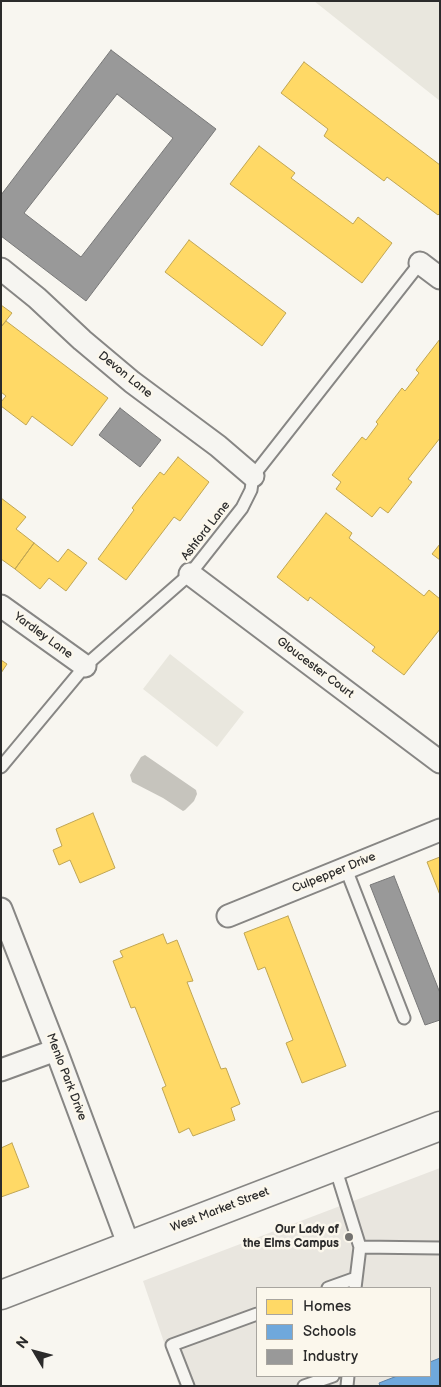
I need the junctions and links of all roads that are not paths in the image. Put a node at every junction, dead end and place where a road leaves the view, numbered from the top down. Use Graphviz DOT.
graph roads {
  1 [pos="420,263"];
  2 [pos="1,269"];
  3 [pos="440,278"];
  4 [pos="253,476"];
  5 [pos="190,574"];
  6 [pos="1,606"];
  7 [pos="85,666"];
  8 [pos="439,761"];
  9 [pos="1,767"];
  10 [pos="440,830"];
  11 [pos="346,868"];
  12 [pos="1,908"];
  13 [pos="228,916"];
  14 [pos="404,1018"];
  15 [pos="56,1050"];
  16 [pos="1,1070"];
  17 [pos="440,1126"];
  18 [pos="335,1166"];
  19 [pos="129,1246"];
  20 [pos="360,1247"];
  21 [pos="440,1248"];
  22 [pos="355,1283"];
  23 [pos="333,1287"];
  24 [pos="1,1294"];
  25 [pos="256,1314"];
  26 [pos="330,1377"];
  27 [pos="188,1386"];
  28 [pos="304,1386"];
  1 -- 3 [label="street"];
  1 -- 4 [label="lane, Ashford Lane"];
  2 -- 4 [label="street, Devon Lane"];
  4 -- 5 [label="lane, Ashford Lane"];
  5 -- 7 [label="lane, Ashford Lane"];
  5 -- 8 [label="street, Gloucester Court"];
  6 -- 7 [label="street, Yardley Lane"];
  7 -- 9 [label="lane, Ashford Lane"];
  10 -- 11 [label="street, Culpepper Drive"];
  11 -- 13 [label="street, Culpepper Drive"];
  11 -- 14 [label="lane"];
  12 -- 15 [label="street, Menlo Park Drive"];
  15 -- 16 [label="street"];
  15 -- 19 [label="street, Menlo Park Drive"];
  17 -- 18 [label="main road, West Market Street"];
  18 -- 19 [label="main road, West Market Street"];
  18 -- 20 [label="lane"];
  19 -- 24 [label="main road, West Market Street"];
  20 -- 21 [label="lane"];
  20 -- 22 [label="lane"];
  22 -- 23 [label="lane"];
  25 -- 27 [label="lane"];
  26 -- 28 [label="lane"];
}
